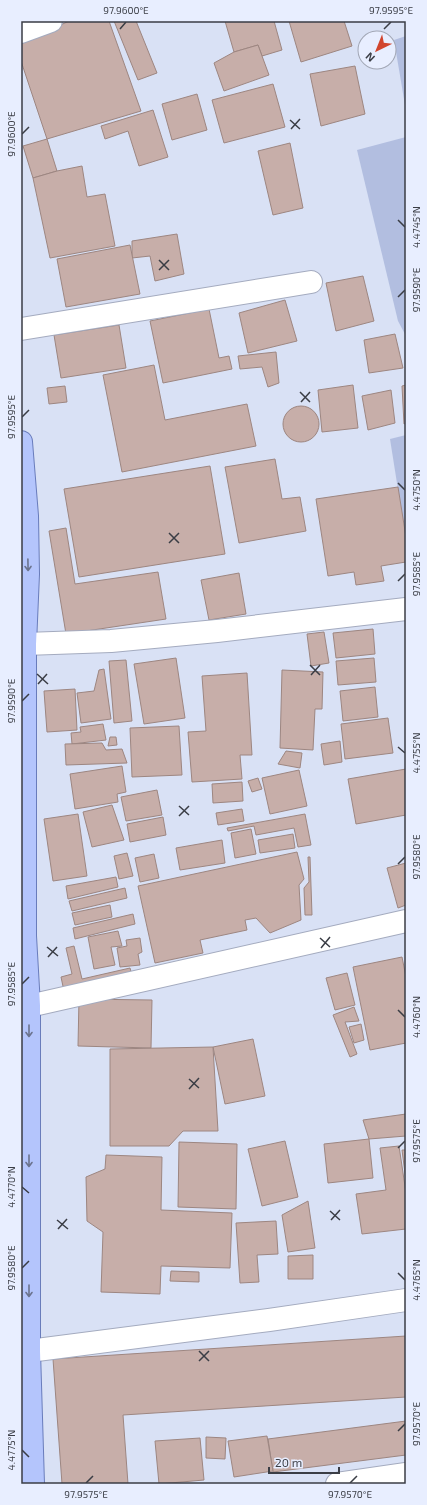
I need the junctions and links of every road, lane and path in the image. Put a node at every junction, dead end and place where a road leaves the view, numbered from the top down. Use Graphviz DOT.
graph roads {
  1 [pos="51,21"];
  2 [pos="21,32"];
  3 [pos="311,282"];
  4 [pos="21,329"];
  5 [pos="21,442"];
  6 [pos="406,609"];
  7 [pos="25,644"];
  8 [pos="406,921"];
  9 [pos="29,1006"];
  10 [pos="406,1300"];
  11 [pos="29,1351"];
  12 [pos="406,1474"];
  13 [pos="33,1484"];
  14 [pos="337,1484"];
  1 -- 2 [label="street"];
  3 -- 4 [label="street"];
  5 -- 7 [label="main road, one-way"];
  6 -- 7 [label="street"];
  7 -- 9 [label="main road"];
  8 -- 9 [label="street"];
  9 -- 11 [label="main road, one-way"];
  10 -- 11 [label="street"];
  11 -- 13 [label="main road"];
  12 -- 14 [label="street"];
}
